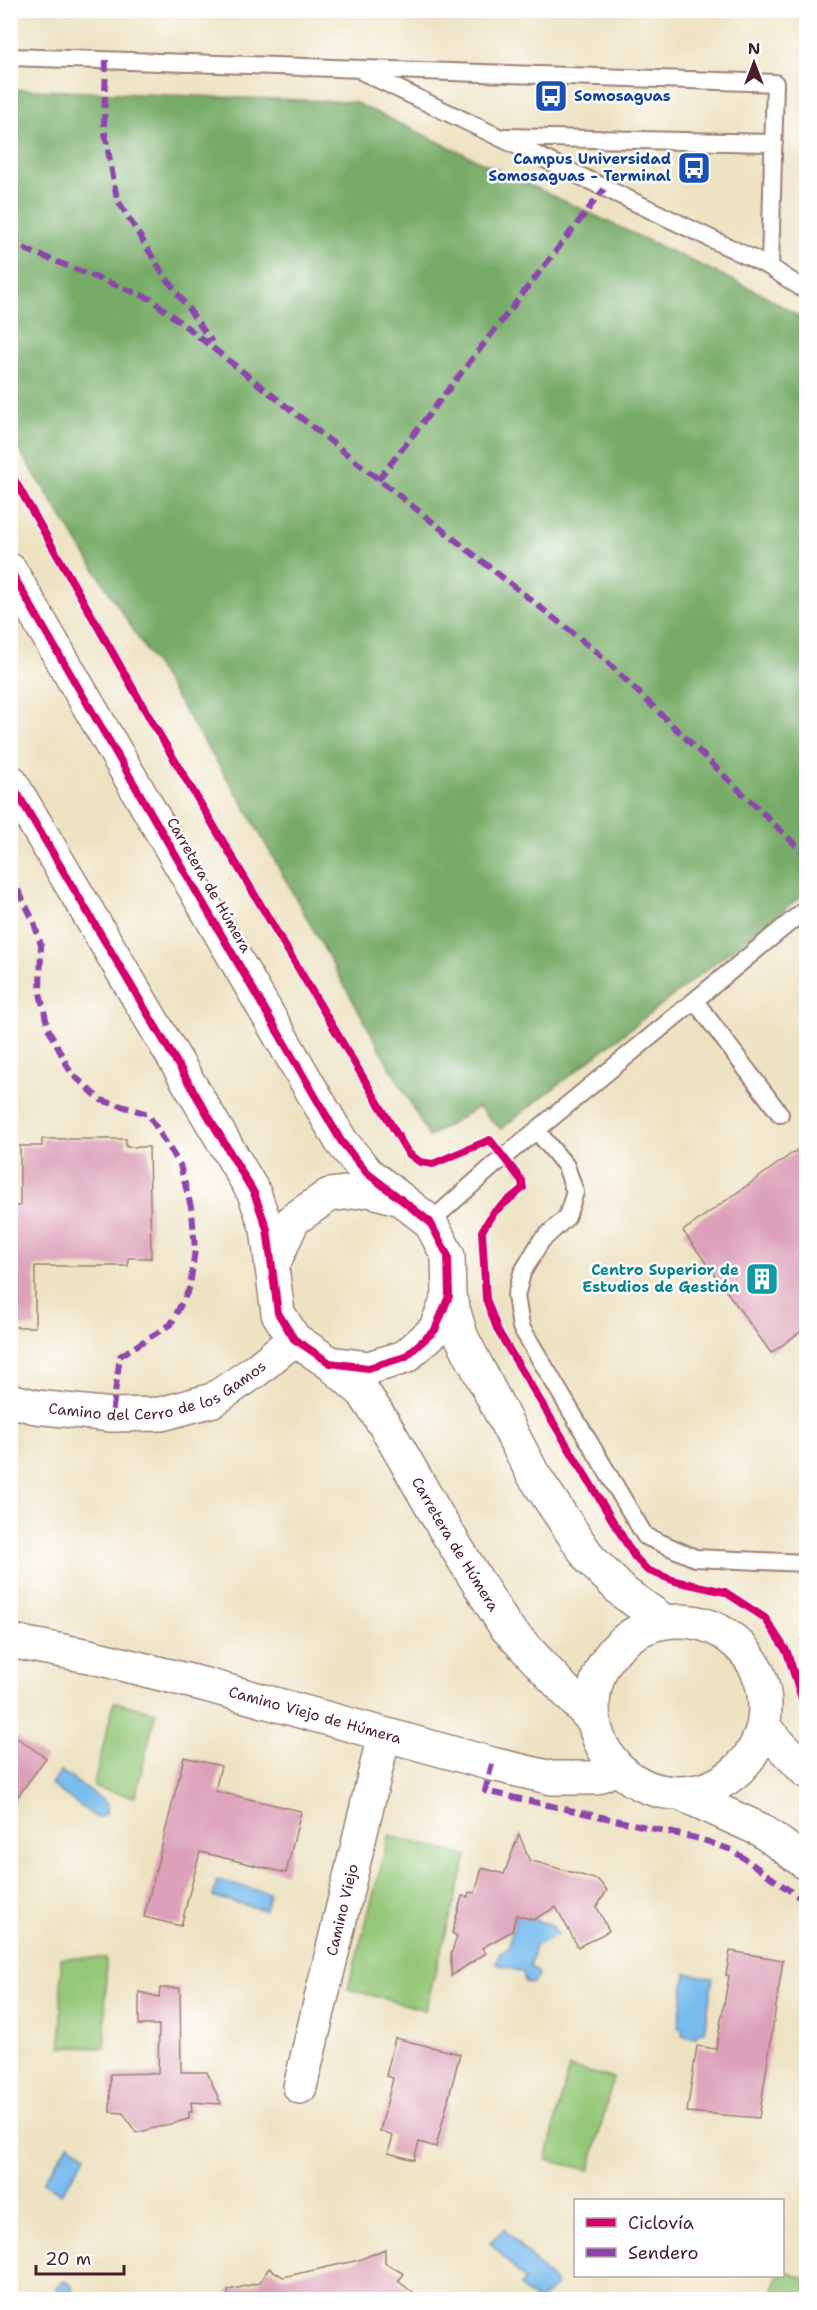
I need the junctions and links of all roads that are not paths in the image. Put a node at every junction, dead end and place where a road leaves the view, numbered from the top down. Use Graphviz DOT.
graph roads {
  1 [pos="10,57"];
  2 [pos="357,69"];
  3 [pos="498,136"];
  4 [pos="774,143"];
  5 [pos="770,267"];
  6 [pos="807,291"];
  7 [pos="10,570"];
  8 [pos="10,781"];
  9 [pos="807,909"];
  10 [pos="695,1001"];
  11 [pos="780,1114"];
  12 [pos="537,1131"];
  13 [pos="402,1199"];
  14 [pos="430,1222"];
  15 [pos="272,1269"];
  16 [pos="449,1296"];
  17 [pos="294,1339"];
  18 [pos="330,1363"];
  19 [pos="10,1400"];
  20 [pos="807,1563"];
  21 [pos="664,1621"];
  22 [pos="10,1641"];
  23 [pos="591,1719"];
  24 [pos="764,1728"];
  25 [pos="384,1735"];
  26 [pos="616,1768"];
  27 [pos="807,1771"];
  28 [pos="684,1795"];
  29 [pos="807,1863"];
  30 [pos="300,2087"];
  1 -- 2 [label="lane"];
  2 -- 3 [label="lane"];
  2 -- 4 [label="lane"];
  3 -- 4 [label="lane"];
  3 -- 5 [label="lane"];
  4 -- 5 [label="lane"];
  5 -- 6 [label="lane"];
  7 -- 13 [label="street, Carretera de Húmera"];
  8 -- 15 [label="street"];
  9 -- 10 [label="lane"];
  10 -- 11 [label="lane"];
  10 -- 12 [label="lane"];
  12 -- 14 [label="lane"];
  12 -- 20 [label="lane"];
  13 -- 14 [label="street"];
  13 -- 15 [label="street"];
  14 -- 16 [label="street"];
  15 -- 17 [label="street"];
  16 -- 18 [label="street"];
  16 -- 21 [label="street"];
  17 -- 18 [label="street"];
  17 -- 19 [label="street, Camino del Cerro de los Gamos"];
  18 -- 23 [label="street, Carretera de Húmera"];
  21 -- 23 [label="street"];
  21 -- 24 [label="street"];
  22 -- 25 [label="street, Camino Viejo de Húmera"];
  23 -- 26 [label="street"];
  24 -- 27 [label="street"];
  24 -- 28 [label="street"];
  25 -- 26 [label="street, Camino Viejo de Húmera"];
  25 -- 30 [label="street, Camino Viejo"];
  26 -- 28 [label="street"];
  28 -- 29 [label="street"];
}
